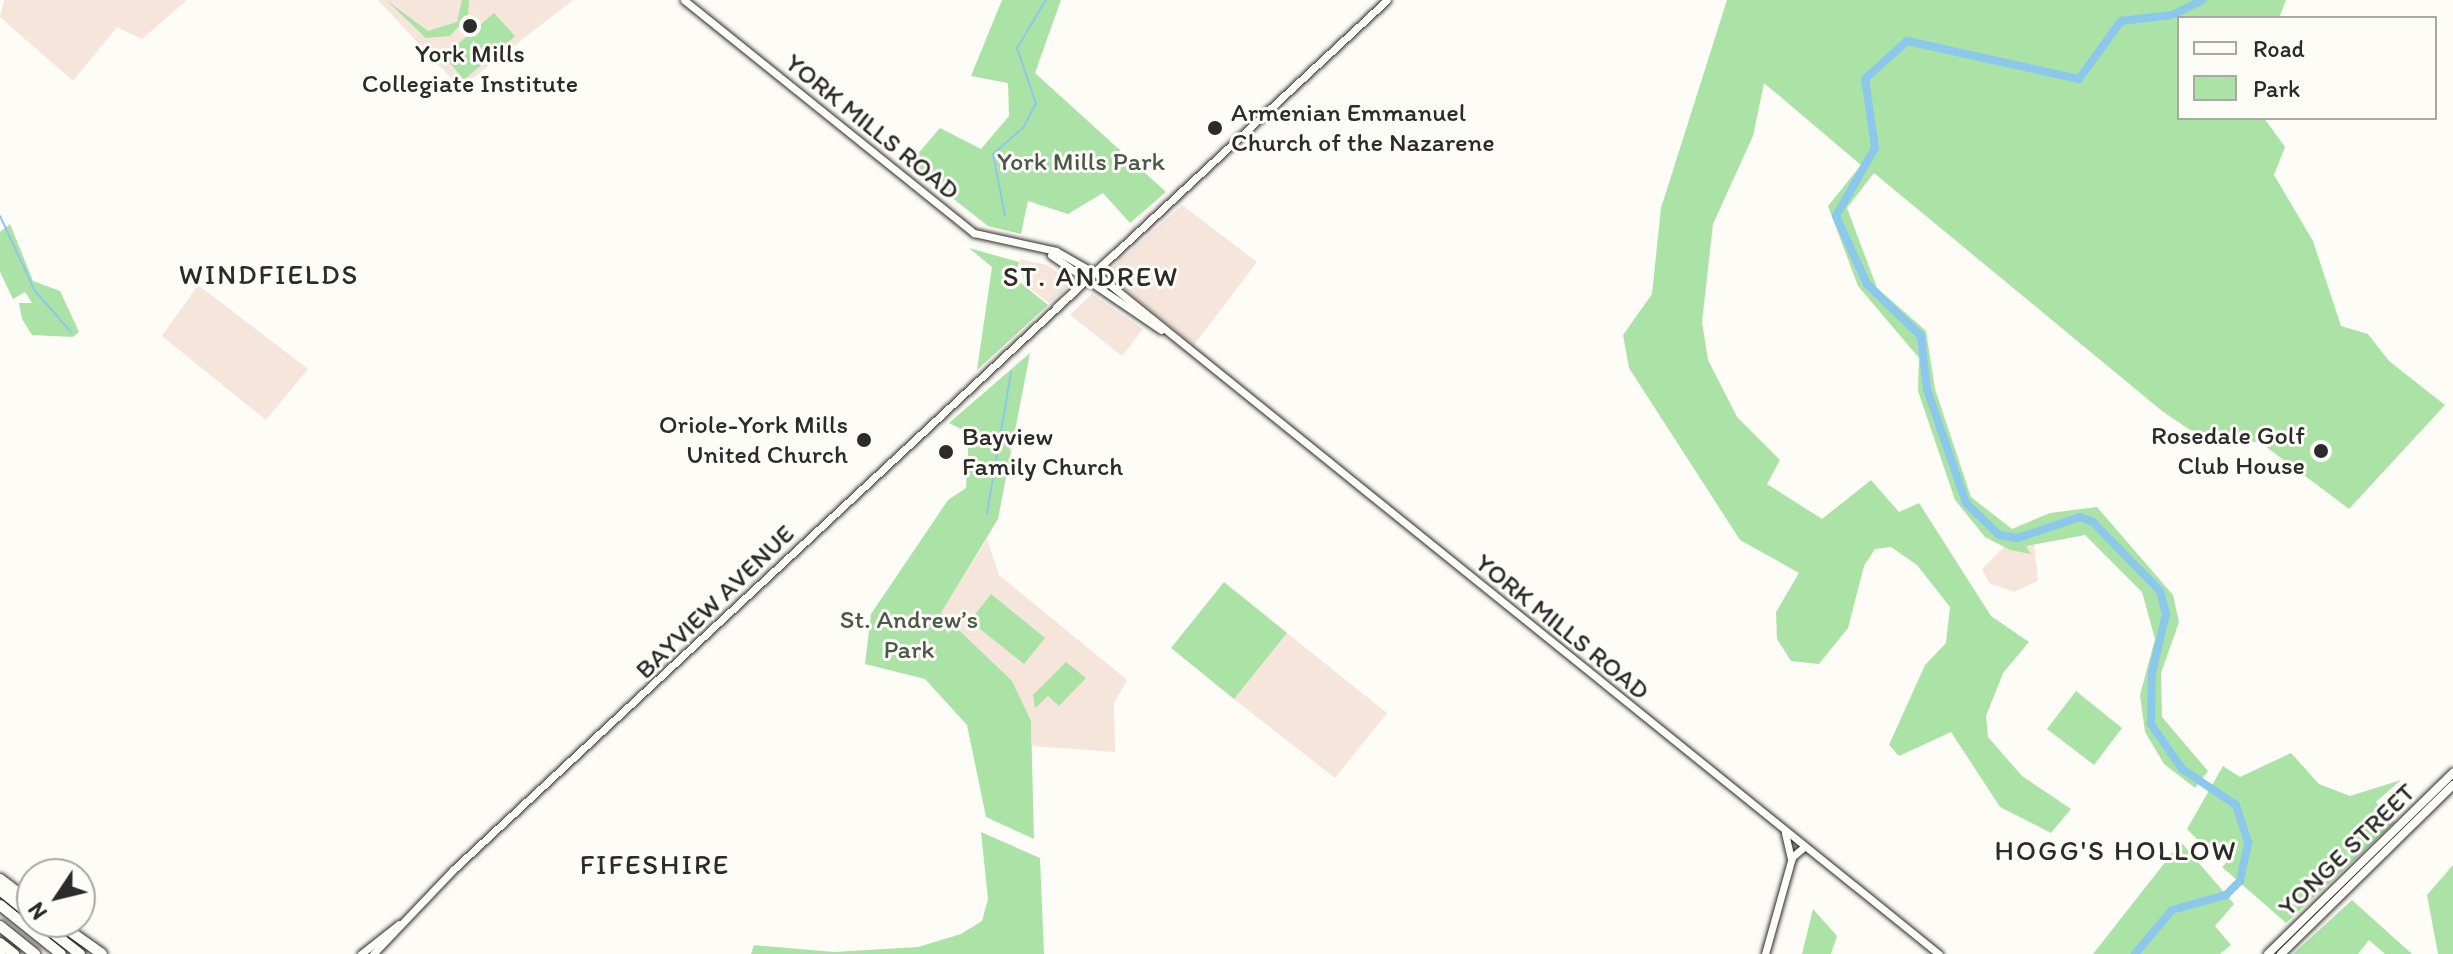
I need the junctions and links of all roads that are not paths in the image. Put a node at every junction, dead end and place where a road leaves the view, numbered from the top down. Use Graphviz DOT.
graph roads {
  1 [pos="684,0"];
  2 [pos="1387,0"];
  3 [pos="1115,253"];
  4 [pos="1051,255"];
  5 [pos="1091,269"];
  6 [pos="1098,275"];
  7 [pos="1084,277"];
  8 [pos="1091,282"];
  9 [pos="1056,307"];
  10 [pos="1161,330"];
  11 [pos="2453,773"];
  12 [pos="2453,785"];
  13 [pos="1784,831"];
  14 [pos="1806,848"];
  15 [pos="1791,866"];
  16 [pos="0,890"];
  17 [pos="16,903"];
  18 [pos="0,905"];
  19 [pos="399,924"];
  20 [pos="0,926"];
  21 [pos="60,938"];
  22 [pos="80,938"];
  23 [pos="0,943"];
  24 [pos="14,954"];
  25 [pos="35,954"];
  26 [pos="61,954"];
  27 [pos="80,954"];
  28 [pos="102,954"];
  29 [pos="361,954"];
  30 [pos="373,954"];
  31 [pos="1765,954"];
  32 [pos="1939,954"];
  33 [pos="2268,954"];
  34 [pos="2281,954"];
  1 -- 4 [label="main road, YORK MILLS ROAD"];
  2 -- 3 [label="main road, BAYVIEW AVENUE"];
  3 -- 5 [label="main road, BAYVIEW AVENUE"];
  3 -- 6 [label="main road, BAYVIEW AVENUE"];
  4 -- 5 [label="main road, YORK MILLS ROAD"];
  4 -- 7 [label="main road, YORK MILLS ROAD"];
  5 -- 6 [label="main road, YORK MILLS ROAD"];
  5 -- 7 [label="main road, BAYVIEW AVENUE"];
  6 -- 8 [label="main road, BAYVIEW AVENUE"];
  6 -- 10 [label="main road, YORK MILLS ROAD"];
  7 -- 8 [label="main road, YORK MILLS ROAD"];
  7 -- 9 [label="main road, BAYVIEW AVENUE"];
  8 -- 9 [label="main road, BAYVIEW AVENUE"];
  8 -- 10 [label="main road, YORK MILLS ROAD"];
  9 -- 19 [label="main road, BAYVIEW AVENUE"];
  10 -- 13 [label="main road, YORK MILLS ROAD"];
  11 -- 33 [label="main road, YONGE STREET"];
  12 -- 34 [label="main road, YONGE STREET"];
  13 -- 14 [label="main road, YORK MILLS ROAD"];
  13 -- 15 [label="main road"];
  14 -- 15 [label="main road"];
  14 -- 32 [label="main road, YORK MILLS ROAD"];
  15 -- 31 [label="main road"];
  16 -- 17 [label="highway"];
  18 -- 26 [label="highway"];
  19 -- 29 [label="main road, BAYVIEW AVENUE"];
  19 -- 30 [label="main road, BAYVIEW AVENUE"];
  20 -- 25 [label="highway"];
  21 -- 27 [label="highway"];
  22 -- 28 [label="highway"];
  23 -- 24 [label="highway"];
}
